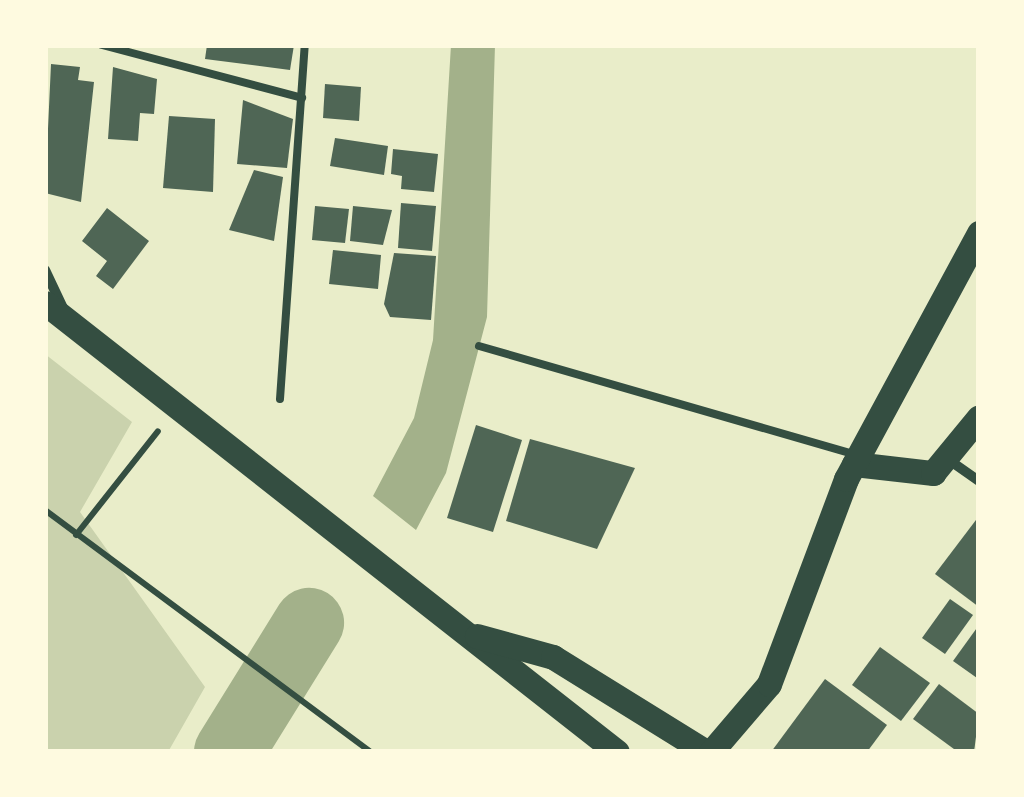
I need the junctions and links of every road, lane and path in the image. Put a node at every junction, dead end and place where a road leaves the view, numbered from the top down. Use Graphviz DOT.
graph roads {
  1 [pos="102,45"];
  2 [pos="306,45"];
  3 [pos="302,98"];
  4 [pos="979,233"];
  5 [pos="45,270"];
  6 [pos="45,302"];
  7 [pos="67,319"];
  8 [pos="478,346"];
  9 [pos="280,399"];
  10 [pos="177,406"];
  11 [pos="979,418"];
  12 [pos="856,459"];
  13 [pos="949,460"];
  14 [pos="979,481"];
  15 [pos="45,510"];
  16 [pos="76,535"];
  17 [pos="471,635"];
  18 [pos="371,752"];
  19 [pos="617,752"];
  20 [pos="709,752"];
  1 -- 3 [label="lane"];
  2 -- 3 [label="lane"];
  3 -- 9 [label="lane"];
  4 -- 12 [label="main road"];
  5 -- 7 [label="street"];
  6 -- 7 [label="main road"];
  7 -- 10 [label="main road"];
  8 -- 12 [label="lane"];
  10 -- 16 [label="path"];
  10 -- 17 [label="main road"];
  11 -- 13 [label="main road"];
  12 -- 13 [label="main road"];
  12 -- 20 [label="main road"];
  13 -- 14 [label="street"];
  15 -- 16 [label="path"];
  16 -- 18 [label="path"];
  17 -- 19 [label="main road"];
  17 -- 20 [label="main road"];
}
